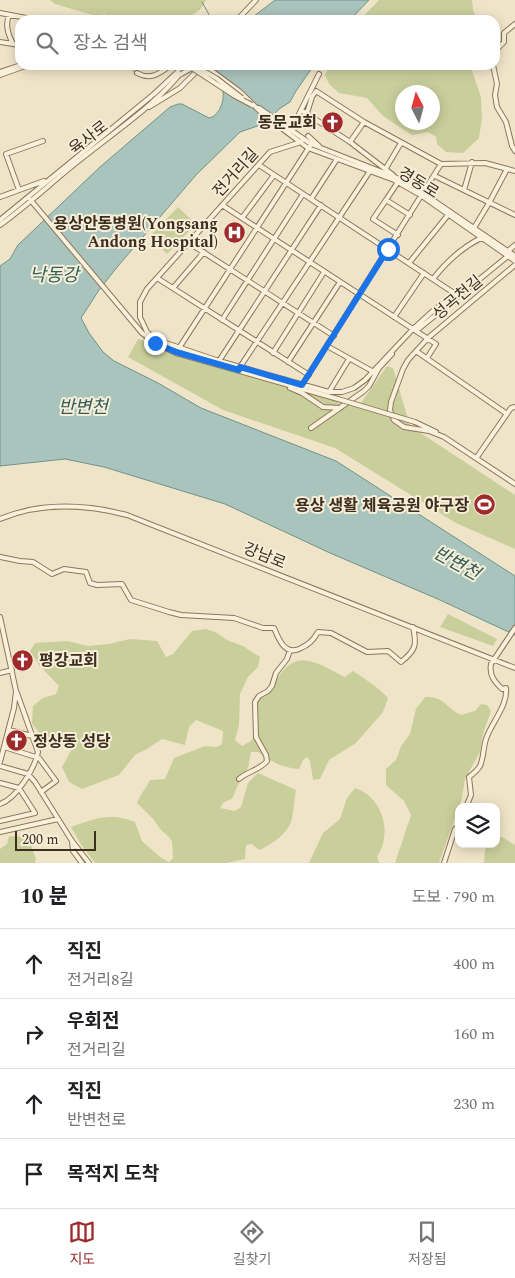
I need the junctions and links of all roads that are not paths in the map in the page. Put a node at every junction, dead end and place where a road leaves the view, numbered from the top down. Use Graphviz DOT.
graph roads {
  1 [pos="256,0"];
  2 [pos="0,13"];
  3 [pos="8,14"];
  4 [pos="15,15"];
  5 [pos="242,15"];
  6 [pos="515,24"];
  7 [pos="0,42"];
  8 [pos="13,44"];
  9 [pos="500,46"];
  10 [pos="15,69"];
  11 [pos="164,70"];
  12 [pos="180,70"];
  13 [pos="183,70"];
  14 [pos="186,70"];
  15 [pos="195,70"];
  16 [pos="198,70"];
  17 [pos="202,70"];
  18 [pos="210,70"];
  19 [pos="494,70"];
  20 [pos="137,73"];
  21 [pos="0,74"];
  22 [pos="181,74"];
  23 [pos="319,74"];
  24 [pos="310,91"];
  25 [pos="312,97"];
  26 [pos="252,105"];
  27 [pos="145,109"];
  28 [pos="301,110"];
  29 [pos="308,113"];
  30 [pos="364,122"];
  31 [pos="295,128"];
  32 [pos="289,134"];
  33 [pos="304,139"];
  34 [pos="43,141"];
  35 [pos="350,142"];
  36 [pos="402,144"];
  37 [pos="310,146"];
  38 [pos="286,147"];
  39 [pos="323,150"];
  40 [pos="515,151"];
  41 [pos="337,159"];
  42 [pos="472,162"];
  43 [pos="441,164"];
  44 [pos="259,165"];
  45 [pos="386,168"];
  46 [pos="507,169"];
  47 [pos="370,171"];
  48 [pos="515,171"];
  49 [pos="274,175"];
  50 [pos="435,176"];
  51 [pos="395,177"];
  52 [pos="49,179"];
  53 [pos="286,182"];
  54 [pos="398,182"];
  55 [pos="19,190"];
  56 [pos="464,190"];
  57 [pos="303,194"];
  58 [pos="423,195"];
  59 [pos="0,197"];
  60 [pos="29,199"];
  61 [pos="311,199"];
  62 [pos="386,200"];
  63 [pos="489,204"];
  64 [pos="222,205"];
  65 [pos="321,205"];
  66 [pos="514,214"];
  67 [pos="410,215"];
  68 [pos="448,215"];
  69 [pos="339,217"];
  70 [pos="242,218"];
  71 [pos="374,219"];
  72 [pos="0,220"];
  73 [pos="370,224"];
  74 [pos="0,225"];
  75 [pos="257,228"];
  76 [pos="474,228"];
  77 [pos="398,235"];
  78 [pos="481,238"];
  79 [pos="274,239"];
  80 [pos="189,243"];
  81 [pos="515,245"];
  82 [pos="388,249"];
  83 [pos="291,250"];
  84 [pos="204,252"];
  85 [pos="508,253"];
  86 [pos="515,256"];
  87 [pos="515,261"];
  88 [pos="310,262"];
  89 [pos="409,263"];
  90 [pos="515,265"];
  91 [pos="230,269"];
  92 [pos="324,272"];
  93 [pos="424,273"];
  94 [pos="157,278"];
  95 [pos="433,279"];
  96 [pos="247,280"];
  97 [pos="340,282"];
  98 [pos="173,288"];
  99 [pos="265,292"];
  100 [pos="360,295"];
  101 [pos="458,295"];
  102 [pos="283,303"];
  103 [pos="204,308"];
  104 [pos="298,313"];
  105 [pos="394,317"];
  106 [pos="222,320"];
  107 [pos="314,323"];
  108 [pos="414,330"];
  109 [pos="239,331"];
  110 [pos="334,336"];
  111 [pos="428,338"];
  112 [pos="257,342"];
  113 [pos="327,346"];
  114 [pos="179,348"];
  115 [pos="416,351"];
  116 [pos="273,353"];
  117 [pos="426,358"];
  118 [pos="349,359"];
  119 [pos="219,361"];
  120 [pos="288,362"];
  121 [pos="240,369"];
  122 [pos="372,371"];
  123 [pos="308,375"];
  124 [pos="277,382"];
  125 [pos="302,385"];
  126 [pos="329,392"];
  127 [pos="515,407"];
  128 [pos="340,408"];
  129 [pos="507,414"];
  130 [pos="312,428"];
  131 [pos="444,437"];
  132 [pos="477,457"];
  133 [pos="515,484"];
  134 [pos="0,519"];
  135 [pos="0,557"];
  136 [pos="0,617"];
  137 [pos="413,627"];
  138 [pos="515,628"];
  139 [pos="290,650"];
  140 [pos="495,659"];
  141 [pos="515,668"];
  142 [pos="12,670"];
  143 [pos="0,673"];
  144 [pos="16,691"];
  145 [pos="14,708"];
  146 [pos="22,709"];
  147 [pos="9,730"];
  148 [pos="32,736"];
  149 [pos="4,747"];
  150 [pos="37,757"];
  151 [pos="0,762"];
  152 [pos="0,766"];
  153 [pos="28,774"];
  154 [pos="239,778"];
  155 [pos="0,783"];
  156 [pos="19,788"];
  157 [pos="41,792"];
  158 [pos="468,803"];
  159 [pos="0,804"];
  160 [pos="58,819"];
  161 [pos="0,821"];
  162 [pos="455,829"];
  163 [pos="0,832"];
  164 [pos="72,841"];
  165 [pos="82,863"];
  166 [pos="89,863"];
  167 [pos="444,863"];
  1 -- 5 [label="street"];
  2 -- 3 [label="street"];
  3 -- 4 [label="street"];
  3 -- 8 [label="street"];
  6 -- 9 [label="street"];
  7 -- 8 [label="street"];
  10 -- 21 [label="street"];
  11 -- 20 [label="street"];
  12 -- 52 [label="street, 육사로"];
  13 -- 22 [label="street, 육사로"];
  14 -- 22 [label="street, bridge"];
  15 -- 26 [label="street, bridge"];
  16 -- 27 [label="street"];
  17 -- 26 [label="street, bridge"];
  18 -- 26 [label="street, bridge"];
  19 -- 40 [label="street"];
  22 -- 27 [label="street, 육사로"];
  23 -- 24 [label="street"];
  24 -- 25 [label="street"];
  24 -- 28 [label="street"];
  25 -- 29 [label="street"];
  25 -- 30 [label="street"];
  26 -- 32 [label="street"];
  26 -- 33 [label="street"];
  27 -- 60 [label="street, 육사로"];
  28 -- 29 [label="street"];
  28 -- 31 [label="street"];
  29 -- 35 [label="street"];
  30 -- 35 [label="street"];
  30 -- 36 [label="street"];
  32 -- 33 [label="street"];
  32 -- 38 [label="street"];
  33 -- 37 [label="street, 경동로"];
  33 -- 38 [label="street, 전거리길"];
  33 -- 39 [label="street"];
  34 -- 55 [label="street"];
  35 -- 45 [label="street"];
  36 -- 43 [label="street"];
  36 -- 45 [label="street"];
  37 -- 39 [label="street, 경동로"];
  37 -- 41 [label="street, 경동로"];
  37 -- 53 [label="street"];
  38 -- 44 [label="street, 전거리길"];
  39 -- 51 [label="street, 경동로"];
  41 -- 47 [label="street, 경동로"];
  41 -- 61 [label="street"];
  42 -- 43 [label="street"];
  42 -- 46 [label="street"];
  42 -- 56 [label="street"];
  43 -- 50 [label="street"];
  44 -- 49 [label="street"];
  44 -- 64 [label="street, 전거리길"];
  45 -- 51 [label="street"];
  46 -- 48 [label="street"];
  46 -- 63 [label="street"];
  47 -- 54 [label="street, 경동로"];
  47 -- 69 [label="street"];
  49 -- 53 [label="street"];
  49 -- 70 [label="street"];
  50 -- 56 [label="street"];
  50 -- 58 [label="street"];
  51 -- 58 [label="street, 경동로"];
  52 -- 55 [label="street"];
  52 -- 60 [label="street, 육사로"];
  53 -- 57 [label="street"];
  53 -- 75 [label="street"];
  54 -- 58 [label="street, 경동로"];
  54 -- 62 [label="street"];
  55 -- 59 [label="street"];
  56 -- 63 [label="street"];
  57 -- 61 [label="street"];
  57 -- 79 [label="street"];
  58 -- 67 [label="street"];
  58 -- 68 [label="street, 경동로"];
  58 -- 76 [label="street, 경동로"];
  60 -- 72 [label="street, 육사로"];
  60 -- 74 [label="street, 육사로"];
  60 -- 121 [label="street"];
  61 -- 65 [label="street"];
  62 -- 67 [label="street"];
  62 -- 71 [label="street"];
  63 -- 66 [label="street"];
  63 -- 76 [label="street"];
  64 -- 70 [label="street"];
  64 -- 80 [label="street, 전거리길"];
  65 -- 69 [label="street"];
  65 -- 83 [label="street"];
  67 -- 77 [label="street"];
  68 -- 78 [label="street, 경동로"];
  68 -- 89 [label="street"];
  69 -- 82 [label="street"];
  69 -- 88 [label="street"];
  70 -- 75 [label="street"];
  71 -- 73 [label="street"];
  71 -- 77 [label="street"];
  75 -- 79 [label="street"];
  75 -- 91 [label="street"];
  76 -- 85 [label="street, 경동로"];
  77 -- 82 [label="street"];
  78 -- 85 [label="street, 경동로"];
  78 -- 95 [label="street"];
  79 -- 83 [label="street"];
  79 -- 96 [label="street"];
  80 -- 84 [label="street"];
  80 -- 94 [label="street, 전거리길"];
  81 -- 85 [label="street"];
  82 -- 89 [label="street"];
  82 -- 100 [label="street"];
  83 -- 88 [label="street"];
  83 -- 99 [label="street"];
  84 -- 91 [label="street"];
  84 -- 98 [label="street"];
  85 -- 86 [label="street, 경동로"];
  85 -- 87 [label="street, 경동로"];
  85 -- 101 [label="street"];
  88 -- 92 [label="street"];
  88 -- 102 [label="street"];
  89 -- 93 [label="street"];
  90 -- 111 [label="street, 성곡천길"];
  91 -- 96 [label="street"];
  91 -- 103 [label="street"];
  92 -- 97 [label="street"];
  92 -- 104 [label="street"];
  93 -- 95 [label="street"];
  93 -- 105 [label="street"];
  94 -- 98 [label="street"];
  94 -- 114 [label="street, 전거리길"];
  95 -- 101 [label="street"];
  96 -- 99 [label="street"];
  96 -- 106 [label="street"];
  97 -- 100 [label="street"];
  97 -- 107 [label="street"];
  98 -- 103 [label="street"];
  99 -- 102 [label="street"];
  99 -- 109 [label="street"];
  100 -- 105 [label="street"];
  100 -- 110 [label="street"];
  101 -- 108 [label="street"];
  102 -- 104 [label="street"];
  102 -- 112 [label="street"];
  103 -- 106 [label="street"];
  103 -- 114 [label="street"];
  104 -- 107 [label="street"];
  104 -- 116 [label="street"];
  105 -- 108 [label="street"];
  106 -- 109 [label="street"];
  107 -- 110 [label="street"];
  107 -- 120 [label="street"];
  108 -- 111 [label="street"];
  108 -- 122 [label="street, 전거리길"];
  108 -- 128 [label="street"];
  109 -- 112 [label="street"];
  109 -- 119 [label="street"];
  110 -- 113 [label="street"];
  111 -- 115 [label="street, 성곡천길"];
  111 -- 117 [label="street"];
  112 -- 116 [label="street"];
  112 -- 121 [label="street"];
  113 -- 118 [label="street"];
  113 -- 123 [label="street"];
  114 -- 119 [label="street, 전거리길"];
  115 -- 117 [label="street"];
  115 -- 131 [label="street, 성곡천길"];
  116 -- 120 [label="street"];
  117 -- 129 [label="street"];
  118 -- 122 [label="street"];
  118 -- 126 [label="street"];
  119 -- 121 [label="street, 전거리길"];
  120 -- 123 [label="street"];
  121 -- 124 [label="street"];
  121 -- 125 [label="street, 전거리길"];
  122 -- 126 [label="street, 전거리길"];
  123 -- 125 [label="street"];
  124 -- 128 [label="street"];
  124 -- 131 [label="street, bridge"];
  125 -- 126 [label="street, 전거리길"];
  127 -- 129 [label="street"];
  128 -- 130 [label="street"];
  129 -- 132 [label="street"];
  131 -- 132 [label="street"];
  132 -- 133 [label="street"];
  134 -- 137 [label="street, 강남로"];
  135 -- 139 [label="street"];
  136 -- 142 [label="street"];
  137 -- 139 [label="street"];
  137 -- 140 [label="street, 강남로"];
  138 -- 140 [label="street"];
  139 -- 154 [label="street"];
  140 -- 141 [label="street, 강남로"];
  140 -- 158 [label="street"];
  142 -- 143 [label="street"];
  142 -- 144 [label="street"];
  144 -- 145 [label="street"];
  144 -- 146 [label="street"];
  145 -- 146 [label="street"];
  145 -- 147 [label="street"];
  146 -- 148 [label="street"];
  147 -- 148 [label="street"];
  147 -- 149 [label="street"];
  148 -- 150 [label="street"];
  149 -- 150 [label="street"];
  149 -- 151 [label="street"];
  150 -- 153 [label="street"];
  150 -- 157 [label="street"];
  152 -- 153 [label="street"];
  153 -- 156 [label="street"];
  153 -- 157 [label="street"];
  155 -- 156 [label="street"];
  156 -- 159 [label="street"];
  156 -- 161 [label="street"];
  157 -- 160 [label="street"];
  160 -- 163 [label="street"];
  160 -- 164 [label="street"];
  162 -- 167 [label="street"];
  164 -- 165 [label="street"];
  164 -- 166 [label="street"];
}
